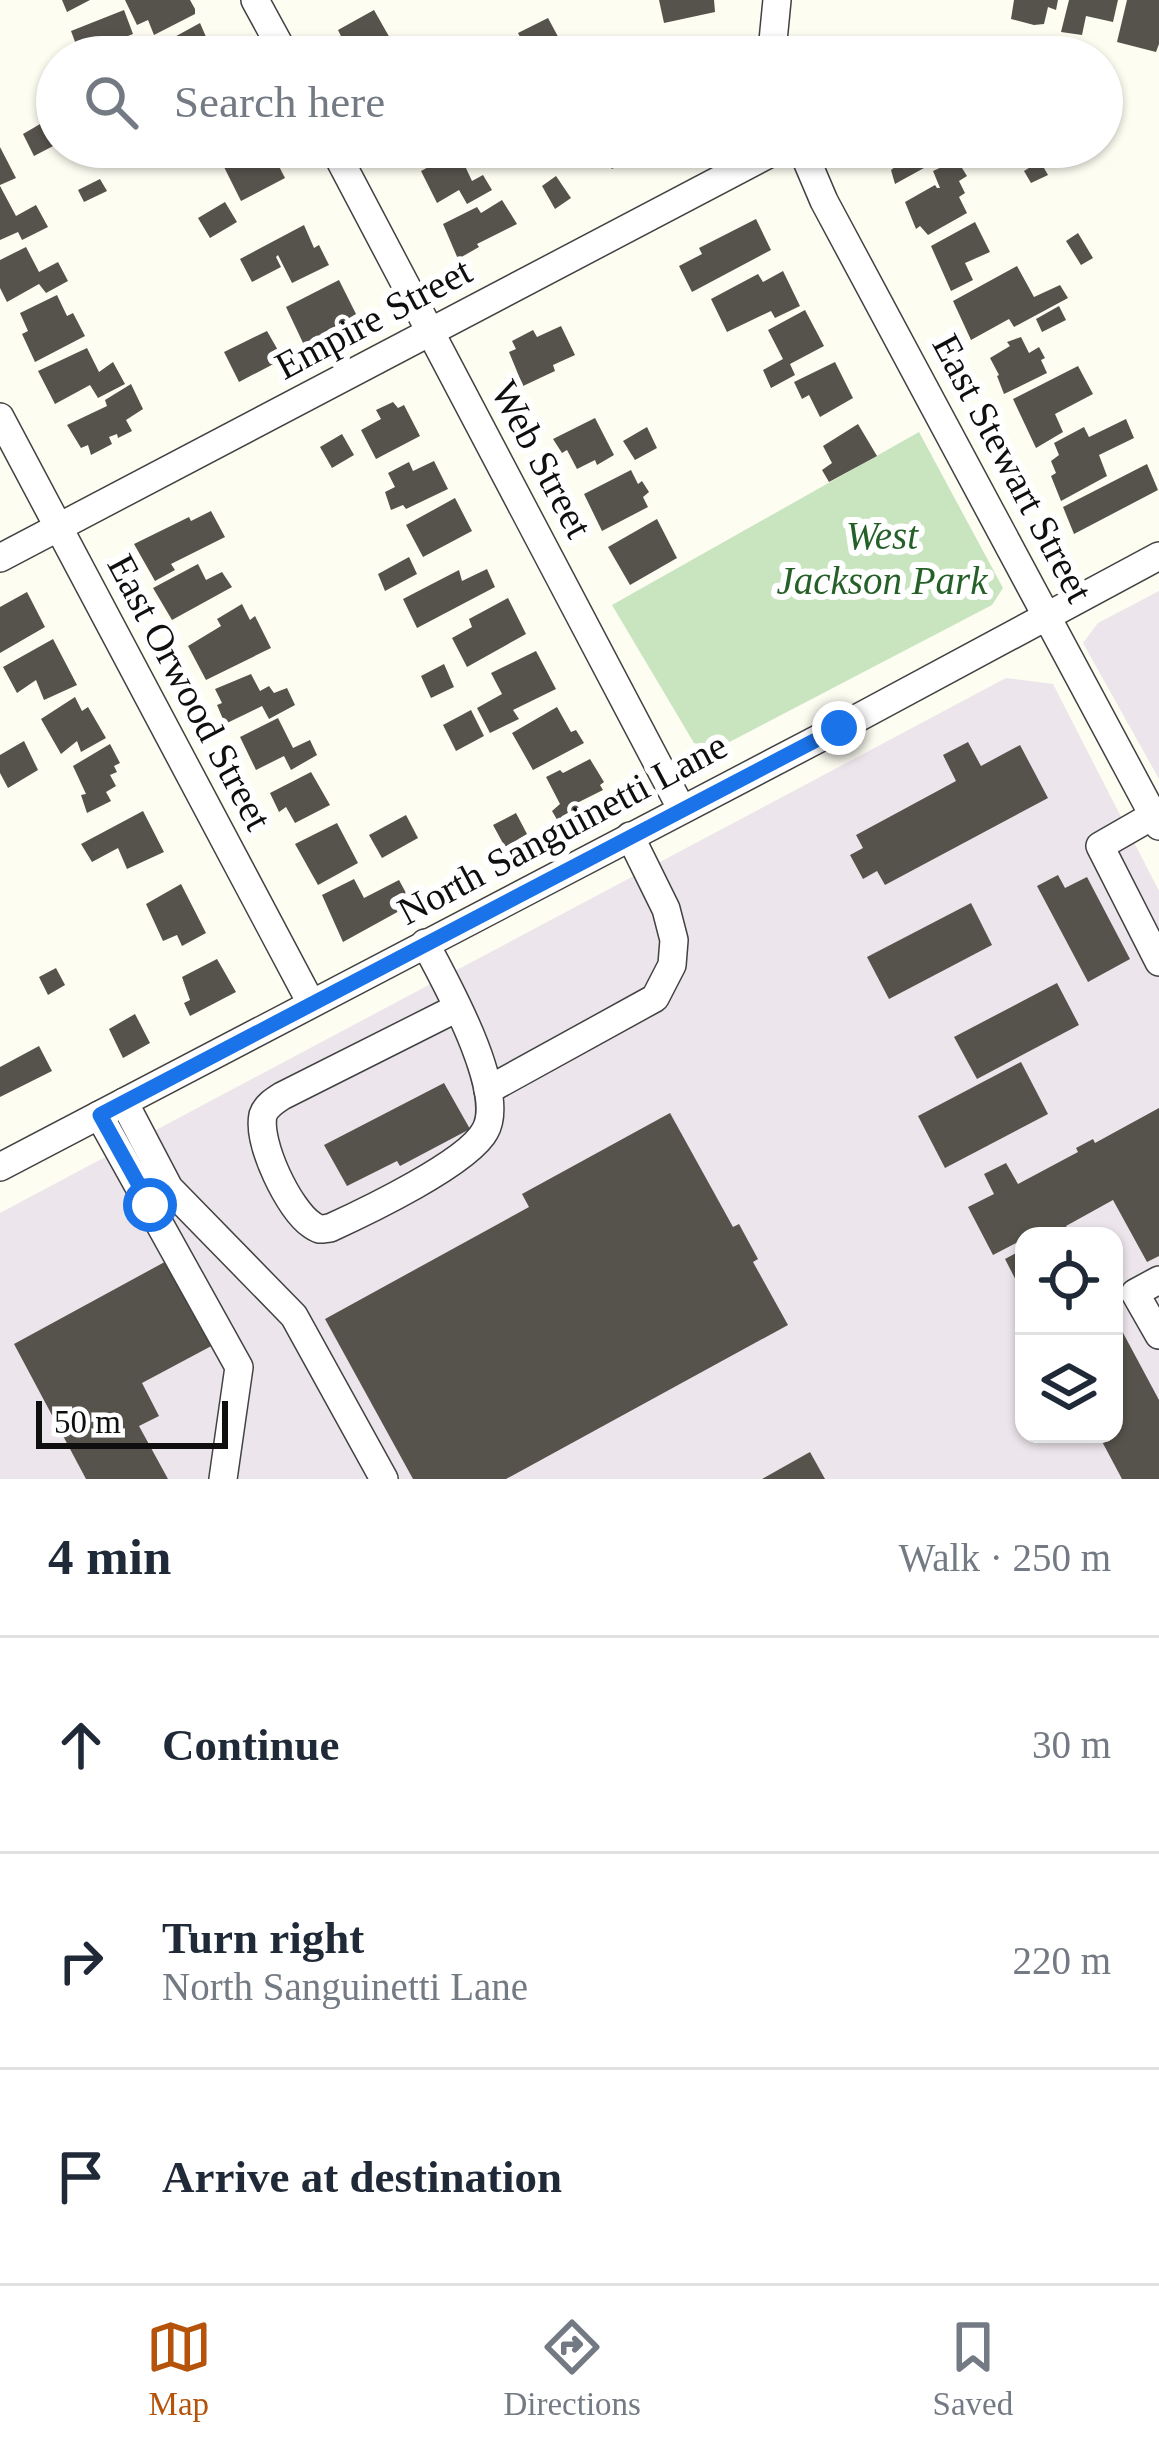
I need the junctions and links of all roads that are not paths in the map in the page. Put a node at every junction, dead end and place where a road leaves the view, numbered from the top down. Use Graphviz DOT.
graph roads {
  1 [pos="256,0"];
  2 [pos="777,0"];
  3 [pos="275,36"];
  4 [pos="773,36"];
  5 [pos="344,168"];
  6 [pos="742,168"];
  7 [pos="809,168"];
  8 [pos="430,331"];
  9 [pos="0,417"];
  10 [pos="58,527"];
  11 [pos="1159,556"];
  12 [pos="0,557"];
  13 [pos="1047,614"];
  14 [pos="681,808"];
  15 [pos="1156,820"];
  16 [pos="630,836"];
  17 [pos="425,943"];
  18 [pos="1159,962"];
  19 [pos="311,1003"];
  20 [pos="457,1008"];
  21 [pos="488,1090"];
  22 [pos="112,1108"];
  23 [pos="0,1167"];
  24 [pos="1159,1280"];
  25 [pos="1159,1336"];
  26 [pos="223,1479"];
  27 [pos="384,1479"];
  1 -- 3 [label="street"];
  2 -- 4 [label="street"];
  5 -- 8 [label="street, Web Street"];
  6 -- 8 [label="street, Empire Street"];
  7 -- 13 [label="street, East Stewart Street"];
  8 -- 10 [label="street, Empire Street"];
  8 -- 14 [label="street, Web Street"];
  9 -- 10 [label="street, East Orwood Street"];
  10 -- 12 [label="street, Empire Street"];
  10 -- 19 [label="street, East Orwood Street"];
  11 -- 13 [label="street, North Sanguinetti Lane"];
  13 -- 14 [label="street, North Sanguinetti Lane"];
  13 -- 15 [label="street, East Stewart Street"];
  14 -- 16 [label="street, North Sanguinetti Lane"];
  15 -- 18 [label="street"];
  16 -- 17 [label="street, North Sanguinetti Lane"];
  16 -- 21 [label="street"];
  17 -- 19 [label="street, North Sanguinetti Lane"];
  17 -- 20 [label="street"];
  19 -- 22 [label="street, North Sanguinetti Lane"];
  20 -- 21 [label="street"];
  20 -- 21 [label="street"];
  22 -- 23 [label="street, North Sanguinetti Lane"];
  22 -- 26 [label="street"];
  22 -- 27 [label="street"];
  24 -- 25 [label="street"];
}
